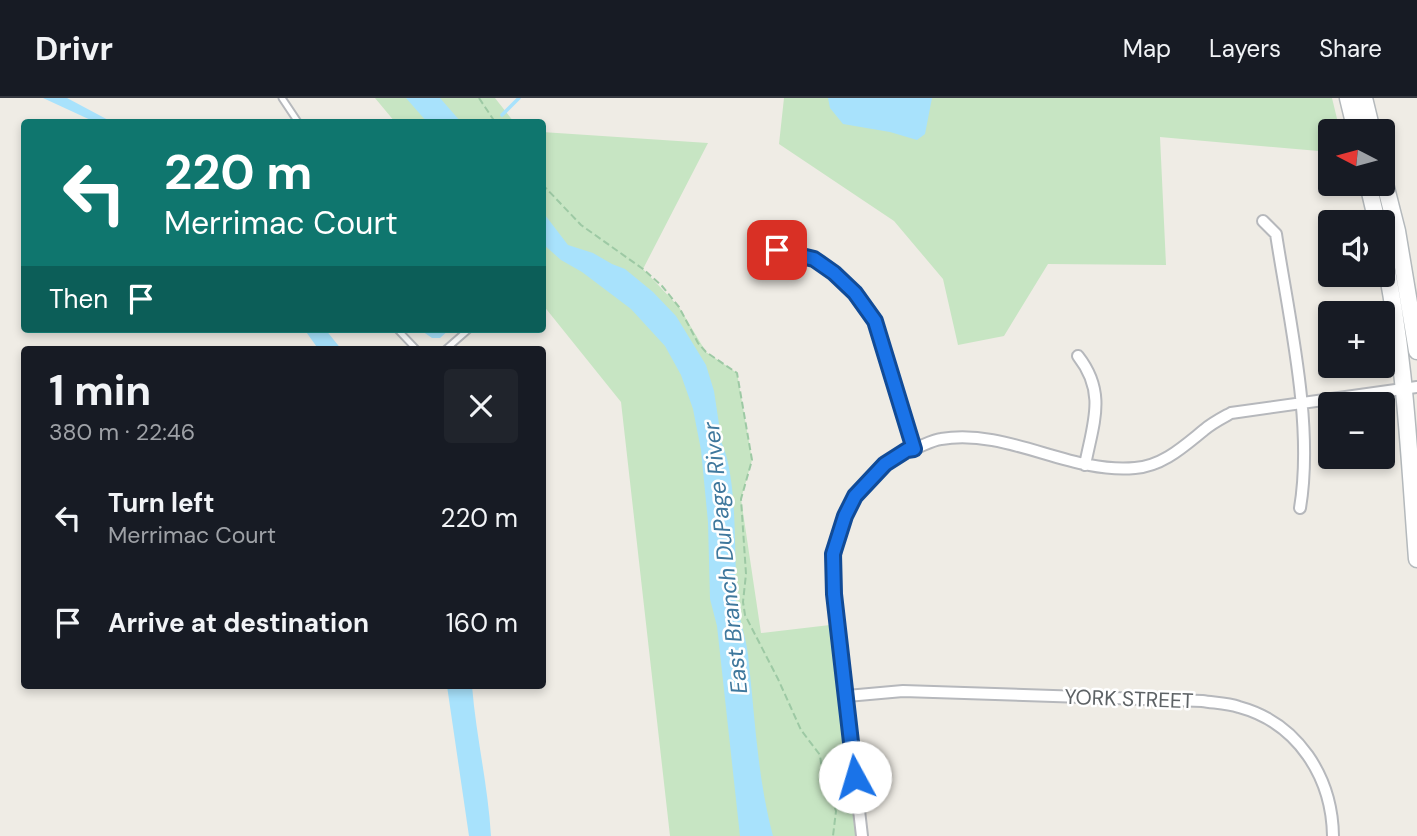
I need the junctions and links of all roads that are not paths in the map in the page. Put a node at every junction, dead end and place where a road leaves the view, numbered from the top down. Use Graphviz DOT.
graph roads {
  1 [pos="282,98"];
  2 [pos="1348,98"];
  3 [pos="1364,98"];
  4 [pos="296,119"];
  5 [pos="1353,119"];
  6 [pos="1369,119"];
  7 [pos="1388,196"];
  8 [pos="1264,221"];
  9 [pos="777,250"];
  10 [pos="1390,287"];
  11 [pos="401,333"];
  12 [pos="464,333"];
  13 [pos="413,346"];
  14 [pos="449,346"];
  15 [pos="1417,351"];
  16 [pos="1078,356"];
  17 [pos="1411,387"];
  18 [pos="1302,404"];
  19 [pos="914,449"];
  20 [pos="1084,465"];
  21 [pos="1300,508"];
  22 [pos="1417,559"];
  23 [pos="847,696"];
  24 [pos="862,836"];
  25 [pos="1333,836"];
  1 -- 4 [label="lane"];
  2 -- 5 [label="main road"];
  3 -- 6 [label="main road"];
  7 -- 15 [label="main road"];
  8 -- 18 [label="street"];
  9 -- 19 [label="street"];
  10 -- 17 [label="main road"];
  11 -- 13 [label="lane"];
  12 -- 14 [label="lane"];
  16 -- 20 [label="street"];
  17 -- 18 [label="street"];
  17 -- 22 [label="main road"];
  18 -- 20 [label="street"];
  18 -- 21 [label="street"];
  19 -- 20 [label="street"];
  19 -- 23 [label="street"];
  23 -- 24 [label="street"];
  23 -- 25 [label="street, YORK STREET"];
}
